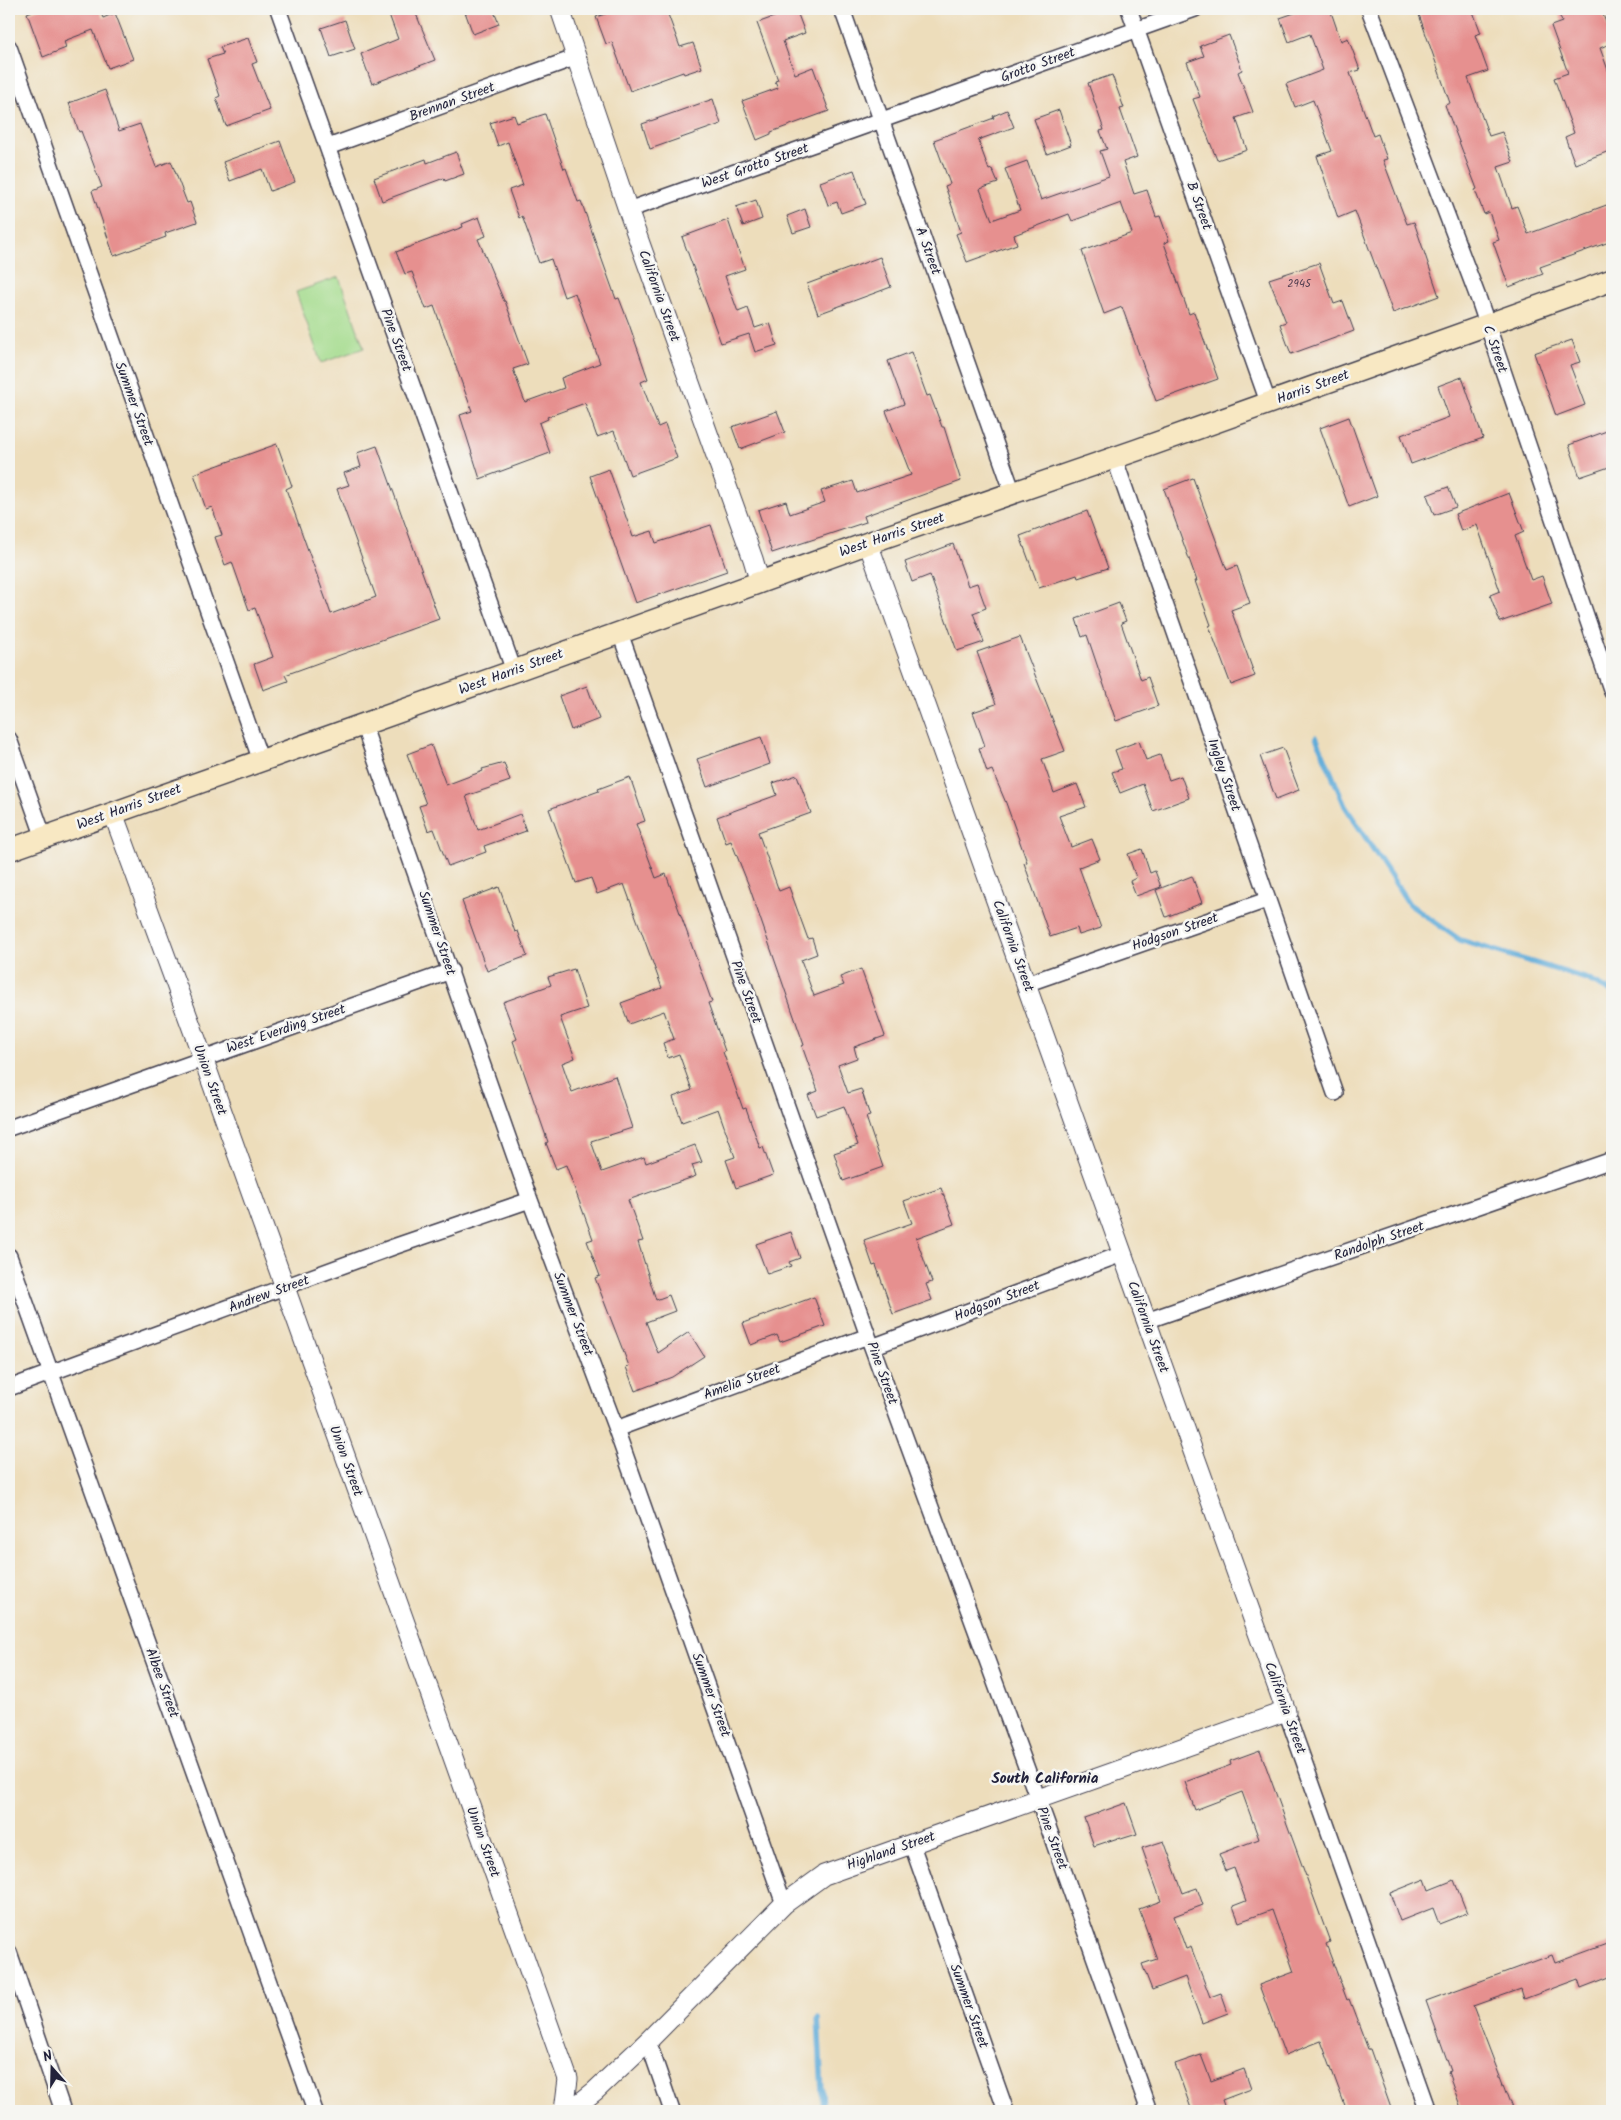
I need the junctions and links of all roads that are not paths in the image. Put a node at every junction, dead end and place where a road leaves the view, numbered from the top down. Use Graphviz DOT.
graph roads {
  1 [pos="278,9"];
  2 [pos="560,9"];
  3 [pos="842,9"];
  4 [pos="1129,9"];
  5 [pos="1195,9"];
  6 [pos="1369,9"];
  7 [pos="1136,30"];
  8 [pos="9,47"];
  9 [pos="577,57"];
  10 [pos="882,120"];
  11 [pos="328,147"];
  12 [pos="628,210"];
  13 [pos="1612,280"];
  14 [pos="1488,325"];
  15 [pos="1268,402"];
  16 [pos="1114,457"];
  17 [pos="1013,493"];
  18 [pos="868,543"];
  19 [pos="760,583"];
  20 [pos="620,633"];
  21 [pos="514,671"];
  22 [pos="1612,692"];
  23 [pos="363,724"];
  24 [pos="9,739"];
  25 [pos="261,761"];
  26 [pos="113,813"];
  27 [pos="44,838"];
  28 [pos="9,850"];
  29 [pos="1267,900"];
  30 [pos="451,971"];
  31 [pos="1026,984"];
  32 [pos="203,1058"];
  33 [pos="1335,1093"];
  34 [pos="9,1128"];
  35 [pos="1612,1160"];
  36 [pos="530,1200"];
  37 [pos="1122,1254"];
  38 [pos="9,1256"];
  39 [pos="284,1288"];
  40 [pos="1146,1321"];
  41 [pos="870,1342"];
  42 [pos="51,1373"];
  43 [pos="9,1388"];
  44 [pos="616,1429"];
  45 [pos="1286,1711"];
  46 [pos="1037,1798"];
  47 [pos="912,1845"];
  48 [pos="784,1904"];
  49 [pos="9,1952"];
  50 [pos="648,2041"];
  51 [pos="63,2111"];
  52 [pos="314,2111"];
  53 [pos="564,2111"];
  54 [pos="570,2111"];
  55 [pos="672,2111"];
  56 [pos="1006,2111"];
  57 [pos="1149,2111"];
  58 [pos="1428,2111"];
  1 -- 11 [label="street, Pine Street"];
  2 -- 9 [label="street, California Street"];
  3 -- 10 [label="street, A Street"];
  4 -- 7 [label="street, B Street"];
  5 -- 7 [label="street, Grotto Street"];
  6 -- 14 [label="street, C Street"];
  7 -- 10 [label="street, Grotto Street"];
  7 -- 15 [label="street, B Street"];
  8 -- 25 [label="street, Summer Street"];
  9 -- 11 [label="street, Brennan Street"];
  9 -- 12 [label="street, California Street"];
  10 -- 12 [label="street, West Grotto Street"];
  10 -- 17 [label="street, A Street"];
  11 -- 21 [label="street, Pine Street"];
  12 -- 19 [label="street, California Street"];
  13 -- 14 [label="main road, Harris Street"];
  14 -- 15 [label="main road, Harris Street"];
  14 -- 22 [label="street, C Street"];
  15 -- 16 [label="main road, Harris Street"];
  16 -- 17 [label="main road, Harris Street"];
  16 -- 29 [label="street, Ingley Street"];
  17 -- 18 [label="main road, West Harris Street"];
  18 -- 19 [label="main road, West Harris Street"];
  18 -- 31 [label="street, California Street"];
  19 -- 20 [label="main road, West Harris Street"];
  20 -- 21 [label="main road, West Harris Street"];
  20 -- 41 [label="street, Pine Street"];
  21 -- 23 [label="main road, West Harris Street"];
  23 -- 25 [label="main road, West Harris Street"];
  23 -- 30 [label="street, Summer Street"];
  24 -- 27 [label="street"];
  25 -- 26 [label="main road, West Harris Street"];
  26 -- 27 [label="main road, West Harris Street"];
  26 -- 32 [label="street, Union Street"];
  27 -- 28 [label="main road, West Harris Street"];
  29 -- 31 [label="street, Hodgson Street"];
  29 -- 33 [label="street, Ingley Street"];
  30 -- 32 [label="street, West Everding Street"];
  30 -- 36 [label="street, Summer Street"];
  31 -- 37 [label="street, California Street"];
  32 -- 34 [label="street, West Everding Street"];
  32 -- 39 [label="street, Union Street"];
  35 -- 40 [label="street, Randolph Street"];
  36 -- 39 [label="street, Andrew Street"];
  36 -- 44 [label="street, Summer Street"];
  37 -- 40 [label="street, California Street"];
  37 -- 41 [label="street, Hodgson Street"];
  38 -- 42 [label="street, Albee Street"];
  39 -- 42 [label="street, Andrew Street"];
  39 -- 53 [label="street, Union Street"];
  40 -- 45 [label="street, California Street"];
  41 -- 44 [label="street, Amelia Street"];
  41 -- 46 [label="street, Pine Street"];
  42 -- 43 [label="street, Andrew Street"];
  42 -- 52 [label="street, Albee Street"];
  44 -- 48 [label="street, Summer Street"];
  45 -- 46 [label="street, Highland Street"];
  45 -- 58 [label="street, California Street"];
  46 -- 47 [label="street, Highland Street"];
  46 -- 57 [label="street, Pine Street"];
  47 -- 48 [label="street, Highland Street"];
  47 -- 56 [label="street, Summer Street"];
  48 -- 50 [label="street, Highland Street"];
  49 -- 51 [label="street"];
  50 -- 54 [label="street, Highland Street"];
  50 -- 55 [label="street"];
}
